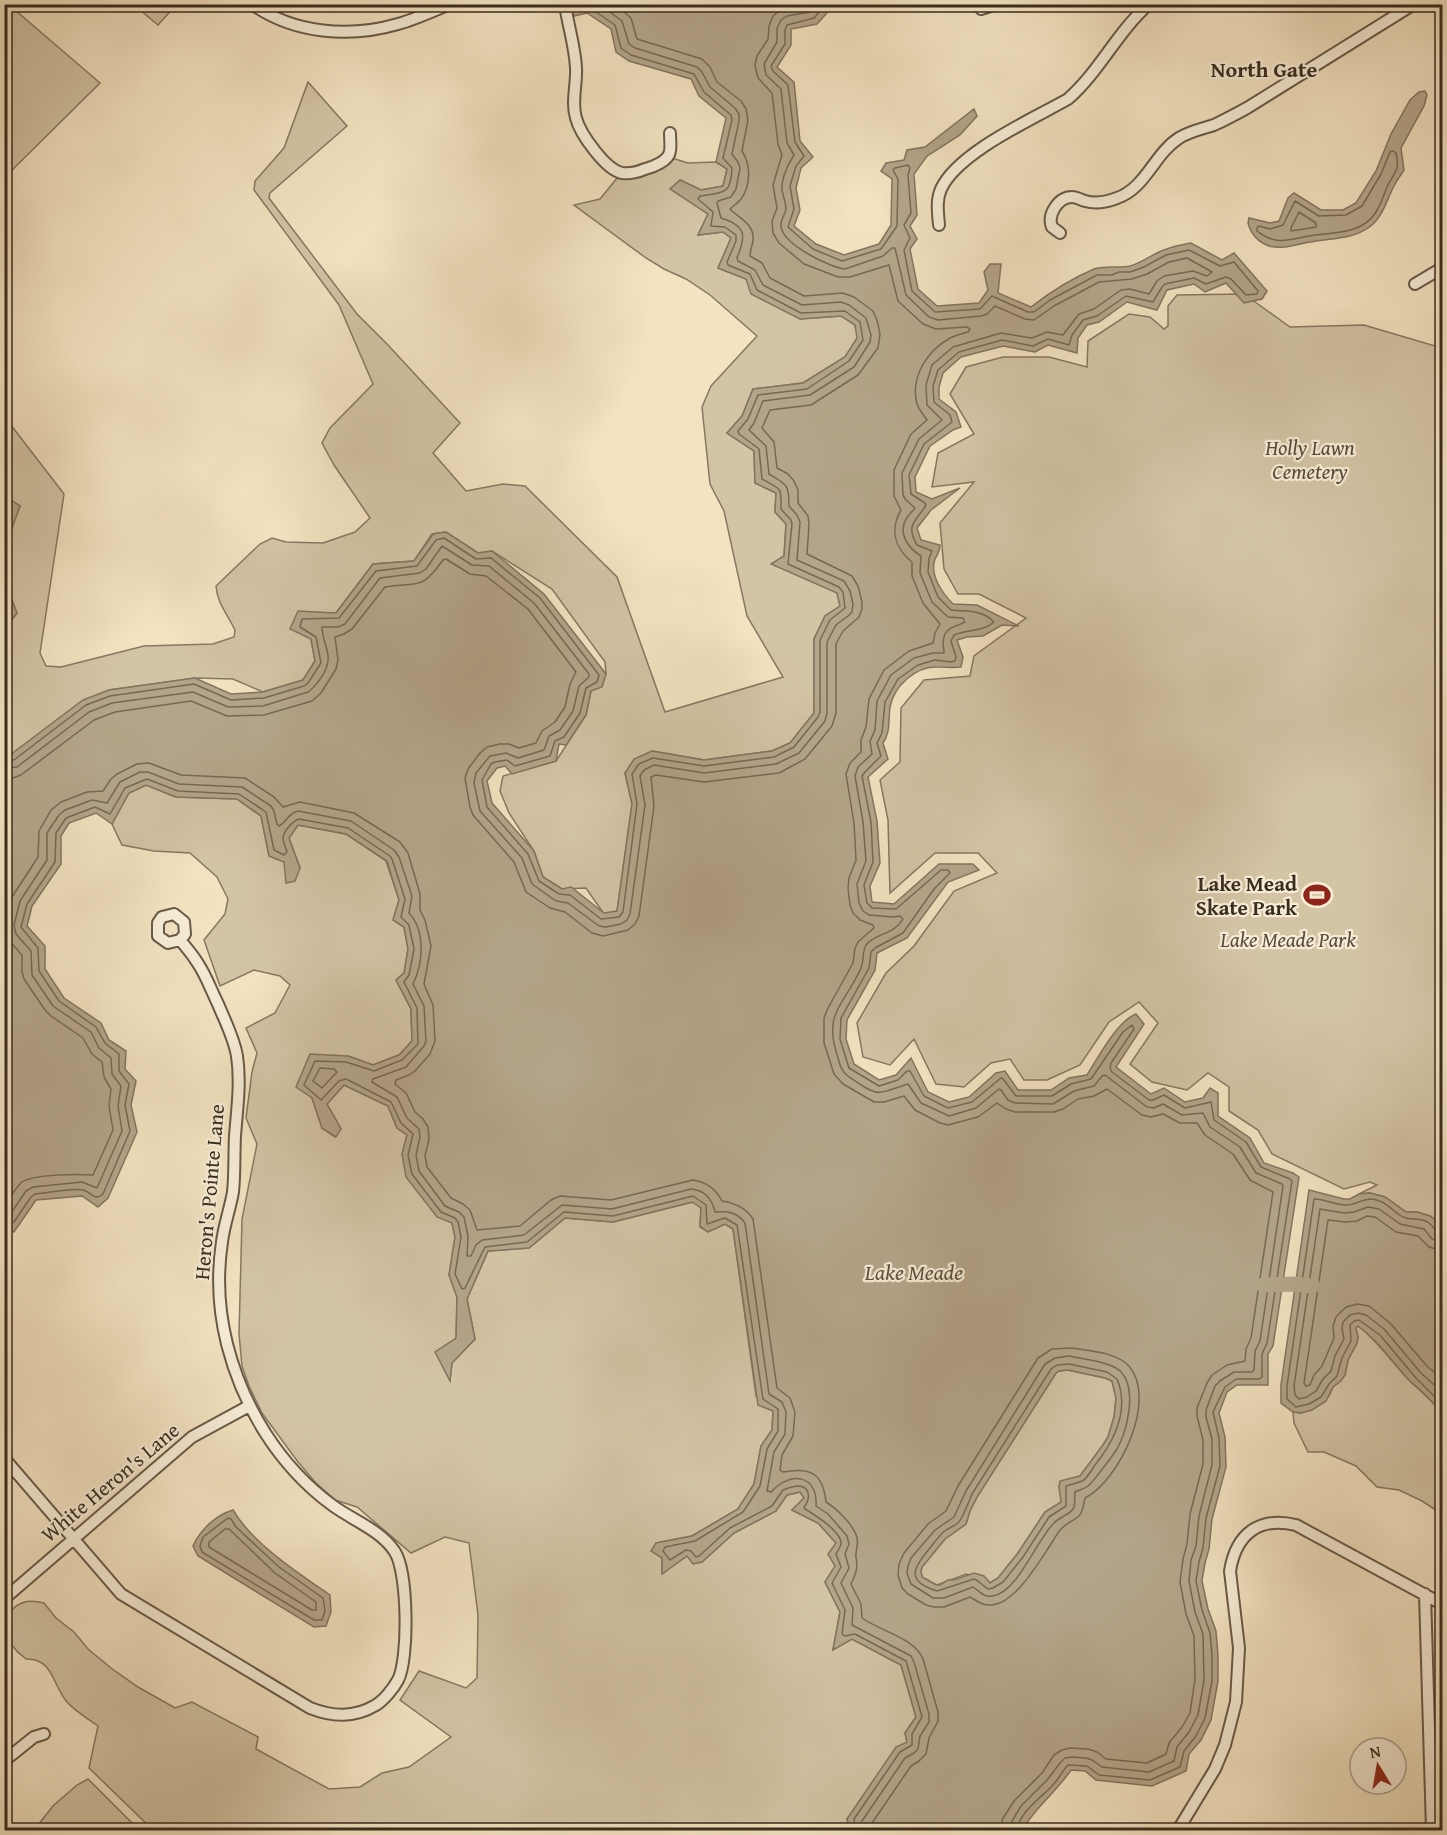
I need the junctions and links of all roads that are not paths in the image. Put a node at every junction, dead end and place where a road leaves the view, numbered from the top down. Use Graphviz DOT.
graph roads {
  1 [pos="252,4"];
  2 [pos="450,4"];
  3 [pos="565,4"];
  4 [pos="998,4"];
  5 [pos="1149,4"];
  6 [pos="1414,4"];
  7 [pos="981,9"];
  8 [pos="670,133"];
  9 [pos="939,225"];
  10 [pos="1060,232"];
  11 [pos="1443,268"];
  12 [pos="1415,284"];
  13 [pos="180,940"];
  14 [pos="249,1406"];
  15 [pos="4,1458"];
  16 [pos="73,1539"];
  17 [pos="1425,1594"];
  18 [pos="4,1599"];
  19 [pos="1443,1604"];
  20 [pos="44,1734"];
  21 [pos="4,1761"];
  22 [pos="1178,1830"];
  23 [pos="1432,1830"];
  1 -- 2 [label="street"];
  3 -- 8 [label="street"];
  4 -- 7 [label="street"];
  5 -- 9 [label="street"];
  6 -- 10 [label="street"];
  11 -- 12 [label="street"];
  13 -- 14 [label="street, Heron's Pointe Lane"];
  14 -- 16 [label="street, White Heron's Lane"];
  14 -- 16 [label="street, Heron's Pointe Lane"];
  15 -- 16 [label="street, Heron's Pointe Lane"];
  16 -- 18 [label="street, White Heron's Lane"];
  17 -- 19 [label="street"];
  17 -- 22 [label="street"];
  17 -- 23 [label="street"];
  20 -- 21 [label="street"];
}
